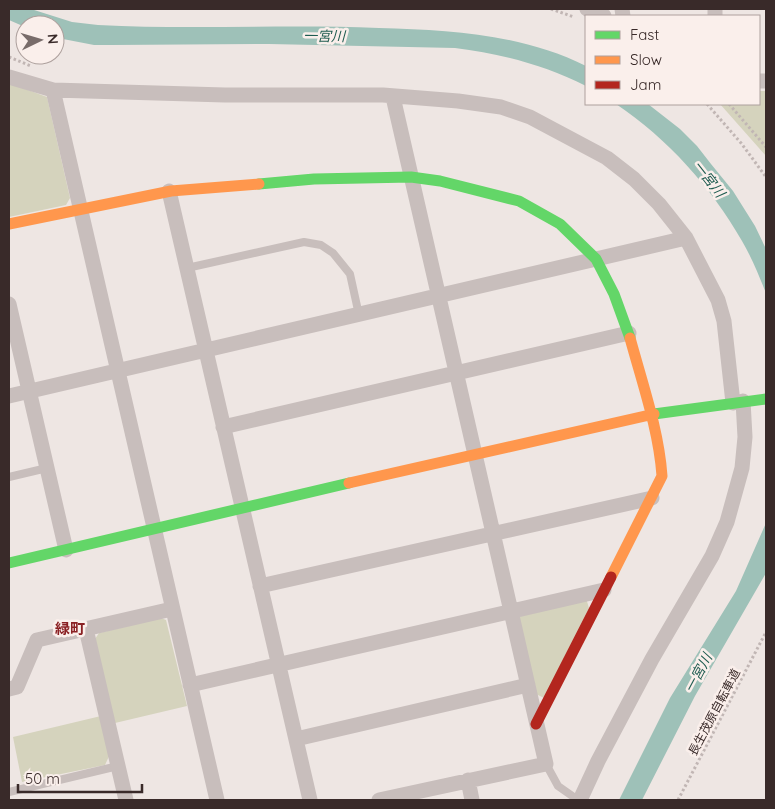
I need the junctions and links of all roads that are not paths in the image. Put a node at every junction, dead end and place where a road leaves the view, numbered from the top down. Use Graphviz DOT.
graph roads {
  1 [pos="9,77"];
  2 [pos="53,90"];
  3 [pos="393,97"];
  4 [pos="411,176"];
  5 [pos="169,191"];
  6 [pos="80,209"];
  7 [pos="9,224"];
  8 [pos="686,238"];
  9 [pos="596,259"];
  10 [pos="187,268"];
  11 [pos="439,295"];
  12 [pos="9,310"];
  13 [pos="358,314"];
  14 [pos="629,333"];
  15 [pos="206,350"];
  16 [pos="117,370"];
  17 [pos="456,373"];
  18 [pos="29,391"];
  19 [pos="9,396"];
  20 [pos="766,399"];
  21 [pos="738,402"];
  22 [pos="650,414"];
  23 [pos="223,427"];
  24 [pos="474,453"];
  25 [pos="47,468"];
  26 [pos="9,477"];
  27 [pos="652,498"];
  28 [pos="242,508"];
  29 [pos="153,529"];
  30 [pos="493,534"];
  31 [pos="66,550"];
  32 [pos="9,563"];
  33 [pos="260,586"];
  34 [pos="604,590"];
  35 [pos="172,609"];
  36 [pos="511,612"];
  37 [pos="86,629"];
  38 [pos="278,665"];
  39 [pos="190,685"];
  40 [pos="528,686"];
  41 [pos="9,689"];
  42 [pos="536,724"];
  43 [pos="296,739"];
  44 [pos="546,764"];
  45 [pos="118,766"];
  46 [pos="468,780"];
  47 [pos="9,792"];
  48 [pos="126,800"];
  49 [pos="217,800"];
  50 [pos="310,800"];
  51 [pos="378,800"];
  52 [pos="472,800"];
  53 [pos="579,800"];
  1 -- 2 [label="street"];
  2 -- 3 [label="street"];
  2 -- 6 [label="street"];
  3 -- 4 [label="street"];
  3 -- 8 [label="street"];
  4 -- 5 [label="street"];
  4 -- 9 [label="street"];
  4 -- 11 [label="street"];
  5 -- 6 [label="street"];
  5 -- 10 [label="street"];
  6 -- 7 [label="street"];
  6 -- 16 [label="street"];
  8 -- 9 [label="street"];
  8 -- 21 [label="street"];
  9 -- 11 [label="street"];
  9 -- 14 [label="street"];
  10 -- 13 [label="lane"];
  10 -- 15 [label="street"];
  11 -- 13 [label="street"];
  11 -- 17 [label="street"];
  12 -- 18 [label="street"];
  13 -- 15 [label="street"];
  14 -- 17 [label="street"];
  14 -- 22 [label="street"];
  15 -- 16 [label="street"];
  15 -- 23 [label="street"];
  16 -- 18 [label="street"];
  16 -- 29 [label="street"];
  17 -- 23 [label="street"];
  17 -- 24 [label="street"];
  18 -- 19 [label="street"];
  18 -- 25 [label="street"];
  20 -- 21 [label="street"];
  21 -- 22 [label="street"];
  21 -- 53 [label="street"];
  22 -- 24 [label="street"];
  22 -- 27 [label="street"];
  23 -- 28 [label="street"];
  24 -- 28 [label="street"];
  24 -- 30 [label="street"];
  25 -- 26 [label="lane"];
  25 -- 31 [label="street"];
  27 -- 30 [label="street"];
  27 -- 34 [label="street"];
  28 -- 29 [label="street"];
  28 -- 33 [label="street"];
  29 -- 31 [label="street"];
  29 -- 35 [label="street"];
  30 -- 33 [label="street"];
  30 -- 36 [label="street"];
  31 -- 32 [label="street"];
  33 -- 38 [label="street"];
  34 -- 36 [label="street"];
  34 -- 42 [label="street"];
  35 -- 37 [label="street"];
  35 -- 39 [label="street"];
  36 -- 38 [label="street"];
  36 -- 40 [label="street"];
  37 -- 41 [label="street"];
  37 -- 45 [label="street"];
  38 -- 39 [label="street"];
  38 -- 43 [label="street"];
  39 -- 49 [label="street"];
  40 -- 42 [label="street"];
  40 -- 43 [label="street"];
  42 -- 44 [label="street"];
  43 -- 50 [label="street"];
  44 -- 46 [label="street"];
  44 -- 53 [label="lane"];
  45 -- 47 [label="lane"];
  45 -- 48 [label="street"];
  46 -- 51 [label="street"];
  46 -- 52 [label="street"];
}
